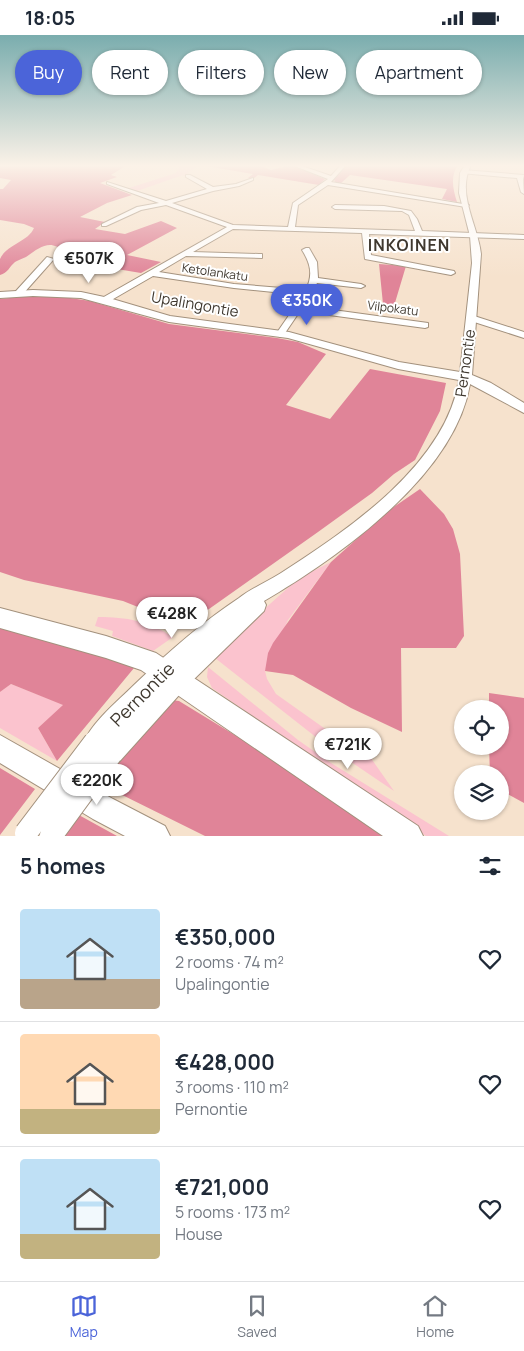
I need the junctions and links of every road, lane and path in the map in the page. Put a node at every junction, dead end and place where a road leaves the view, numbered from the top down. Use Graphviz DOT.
graph roads {
  1 [pos="160,202"];
  2 [pos="169,202"];
  3 [pos="297,202"];
  4 [pos="449,202"];
  5 [pos="164,204"];
  6 [pos="466,205"];
  7 [pos="335,207"];
  8 [pos="104,225"];
  9 [pos="232,227"];
  10 [pos="290,229"];
  11 [pos="365,231"];
  12 [pos="419,233"];
  13 [pos="474,235"];
  14 [pos="524,237"];
  15 [pos="306,250"];
  16 [pos="184,254"];
  17 [pos="259,256"];
  18 [pos="50,259"];
  19 [pos="150,273"];
  20 [pos="451,273"];
  21 [pos="315,280"];
  22 [pos="361,286"];
  23 [pos="19,293"];
  24 [pos="307,293"];
  25 [pos="0,295"];
  26 [pos="105,300"];
  27 [pos="299,308"];
  28 [pos="470,318"];
  29 [pos="425,325"];
  30 [pos="280,334"];
  31 [pos="524,335"];
  32 [pos="465,377"];
  33 [pos="524,409"];
  34 [pos="0,618"];
  35 [pos="170,676"];
  36 [pos="0,748"];
  37 [pos="103,748"];
  38 [pos="25,834"];
  39 [pos="51,836"];
  40 [pos="155,836"];
  41 [pos="408,836"];
  1 -- 5 [label="street"];
  2 -- 5 [label="street"];
  3 -- 10 [label="street"];
  4 -- 6 [label="street"];
  5 -- 8 [label="street"];
  5 -- 9 [label="street"];
  6 -- 13 [label="street, Pernontie"];
  7 -- 12 [label="street"];
  9 -- 10 [label="street"];
  9 -- 16 [label="street"];
  10 -- 11 [label="street"];
  11 -- 12 [label="street"];
  11 -- 20 [label="street"];
  12 -- 13 [label="street"];
  13 -- 14 [label="street"];
  13 -- 28 [label="street, Pernontie"];
  15 -- 21 [label="street"];
  16 -- 17 [label="street"];
  16 -- 19 [label="street"];
  18 -- 23 [label="street"];
  19 -- 24 [label="street, Ketolankatu"];
  19 -- 26 [label="street"];
  21 -- 22 [label="street"];
  21 -- 24 [label="street"];
  23 -- 25 [label="street, Upalingontie"];
  23 -- 26 [label="street, Upalingontie"];
  24 -- 27 [label="street"];
  26 -- 30 [label="street, Upalingontie"];
  27 -- 29 [label="street, Vilpokatu"];
  27 -- 30 [label="street"];
  28 -- 31 [label="street"];
  28 -- 32 [label="street, Pernontie"];
  30 -- 32 [label="street, Upalingontie"];
  32 -- 33 [label="street, Upalingontie"];
  32 -- 35 [label="street, Pernontie"];
  34 -- 35 [label="main road"];
  35 -- 37 [label="street, Pernontie"];
  35 -- 41 [label="main road"];
  36 -- 40 [label="main road"];
  37 -- 38 [label="street, Pernontie, bridge"];
  37 -- 39 [label="street, Pernontie, bridge"];
}
